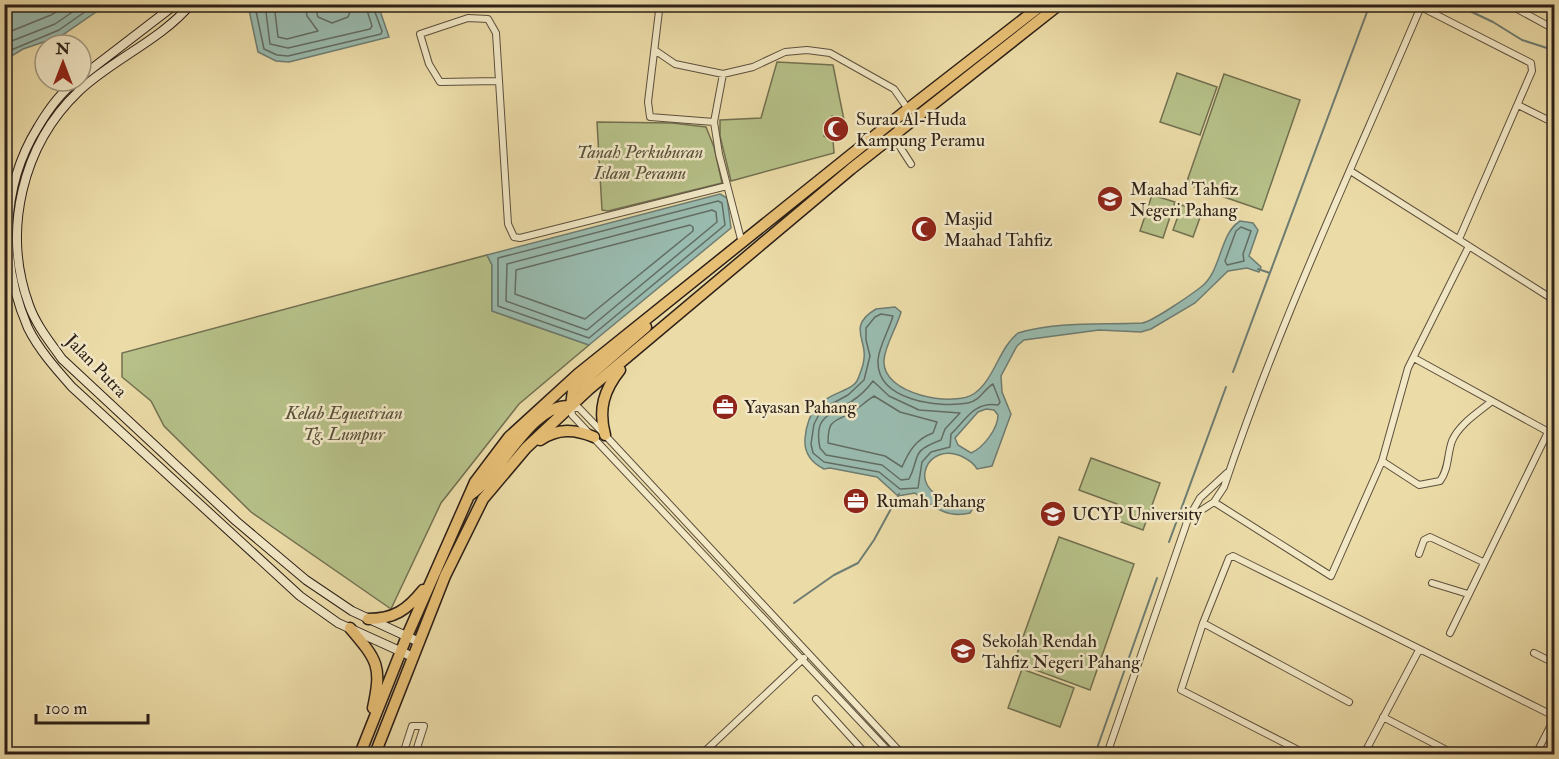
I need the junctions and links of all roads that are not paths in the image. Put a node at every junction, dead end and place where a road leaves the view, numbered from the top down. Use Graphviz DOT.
graph roads {
  1 [pos="176,4"];
  2 [pos="191,4"];
  3 [pos="1043,4"];
  4 [pos="1060,4"];
  5 [pos="1509,4"];
  6 [pos="1421,6"];
  7 [pos="659,11"];
  8 [pos="1554,29"];
  9 [pos="656,51"];
  10 [pos="93,68"];
  11 [pos="723,74"];
  12 [pos="498,81"];
  13 [pos="64,93"];
  14 [pos="1518,105"];
  15 [pos="908,109"];
  16 [pos="714,122"];
  17 [pos="1554,123"];
  18 [pos="893,136"];
  19 [pos="911,164"];
  20 [pos="1352,172"];
  21 [pos="728,186"];
  22 [pos="1459,239"];
  23 [pos="742,243"];
  24 [pos="1468,246"];
  25 [pos="1554,300"];
  26 [pos="650,316"];
  27 [pos="635,351"];
  28 [pos="1414,358"];
  29 [pos="1492,401"];
  30 [pos="571,406"];
  31 [pos="1551,434"];
  32 [pos="599,436"];
  33 [pos="526,448"];
  34 [pos="1382,461"];
  35 [pos="1230,470"];
  36 [pos="469,495"];
  37 [pos="1214,502"];
  38 [pos="1188,519"];
  39 [pos="1419,554"];
  40 [pos="1484,562"];
  41 [pos="433,576"];
  42 [pos="1432,583"];
  43 [pos="1468,594"];
  44 [pos="368,619"];
  45 [pos="1203,623"];
  46 [pos="350,628"];
  47 [pos="1450,633"];
  48 [pos="407,636"];
  49 [pos="419,642"];
  50 [pos="1419,650"];
  51 [pos="401,652"];
  52 [pos="1534,653"];
  53 [pos="413,657"];
  54 [pos="805,657"];
  55 [pos="1554,663"];
  56 [pos="816,699"];
  57 [pos="1349,702"];
  58 [pos="1383,717"];
  59 [pos="1554,718"];
  60 [pos="366,738"];
  61 [pos="893,745"];
  62 [pos="887,753"];
  63 [pos="360,754"];
  64 [pos="375,754"];
  65 [pos="403,754"];
  66 [pos="415,754"];
  67 [pos="702,754"];
  68 [pos="866,754"];
  69 [pos="902,754"];
  70 [pos="1107,754"];
  71 [pos="1306,754"];
  72 [pos="1364,754"];
  73 [pos="1454,754"];
  74 [pos="1536,754"];
  1 -- 10 [label="main road"];
  2 -- 44 [label="main road, Jalan Putra"];
  3 -- 15 [label="highway"];
  4 -- 18 [label="highway"];
  5 -- 8 [label="street"];
  6 -- 14 [label="street"];
  6 -- 20 [label="street"];
  7 -- 9 [label="street"];
  9 -- 11 [label="street"];
  9 -- 16 [label="street"];
  11 -- 15 [label="street"];
  11 -- 16 [label="street"];
  12 -- 12 [label="street"];
  12 -- 21 [label="street"];
  13 -- 46 [label="main road, Jalan Putra"];
  14 -- 17 [label="street"];
  14 -- 22 [label="street"];
  15 -- 23 [label="highway"];
  16 -- 21 [label="street"];
  18 -- 19 [label="street"];
  18 -- 27 [label="highway"];
  20 -- 22 [label="street"];
  20 -- 35 [label="street"];
  21 -- 23 [label="street"];
  22 -- 24 [label="street"];
  23 -- 26 [label="highway"];
  24 -- 25 [label="street"];
  24 -- 28 [label="street"];
  26 -- 30 [label="highway"];
  26 -- 36 [label="highway"];
  27 -- 30 [label="highway"];
  27 -- 32 [label="highway"];
  28 -- 29 [label="street"];
  28 -- 34 [label="street"];
  29 -- 31 [label="street"];
  29 -- 34 [label="street"];
  30 -- 32 [label="street"];
  30 -- 32 [label="street"];
  30 -- 33 [label="highway"];
  30 -- 36 [label="highway"];
  31 -- 40 [label="street"];
  32 -- 33 [label="highway"];
  32 -- 54 [label="street"];
  32 -- 54 [label="street"];
  33 -- 49 [label="highway"];
  34 -- 37 [label="street"];
  35 -- 37 [label="street"];
  35 -- 38 [label="street"];
  36 -- 41 [label="highway"];
  37 -- 38 [label="street"];
  38 -- 70 [label="street"];
  39 -- 40 [label="street"];
  40 -- 43 [label="street"];
  41 -- 44 [label="highway"];
  41 -- 48 [label="highway"];
  42 -- 43 [label="street"];
  43 -- 47 [label="street"];
  44 -- 48 [label="main road, Jalan Putra"];
  45 -- 50 [label="street"];
  45 -- 57 [label="street"];
  45 -- 71 [label="street"];
  46 -- 51 [label="main road, Jalan Putra"];
  46 -- 60 [label="highway"];
  48 -- 49 [label="main road, Jalan Putra"];
  48 -- 51 [label="highway"];
  49 -- 53 [label="highway"];
  50 -- 58 [label="street"];
  50 -- 59 [label="street"];
  51 -- 53 [label="main road, Jalan Putra"];
  51 -- 60 [label="highway"];
  52 -- 55 [label="street"];
  53 -- 64 [label="highway"];
  54 -- 61 [label="street"];
  54 -- 62 [label="street"];
  54 -- 67 [label="street"];
  56 -- 68 [label="street"];
  58 -- 72 [label="street"];
  58 -- 73 [label="street"];
  59 -- 74 [label="street"];
  60 -- 63 [label="highway"];
  61 -- 62 [label="street"];
  61 -- 69 [label="street"];
  65 -- 66 [label="street"];
}
